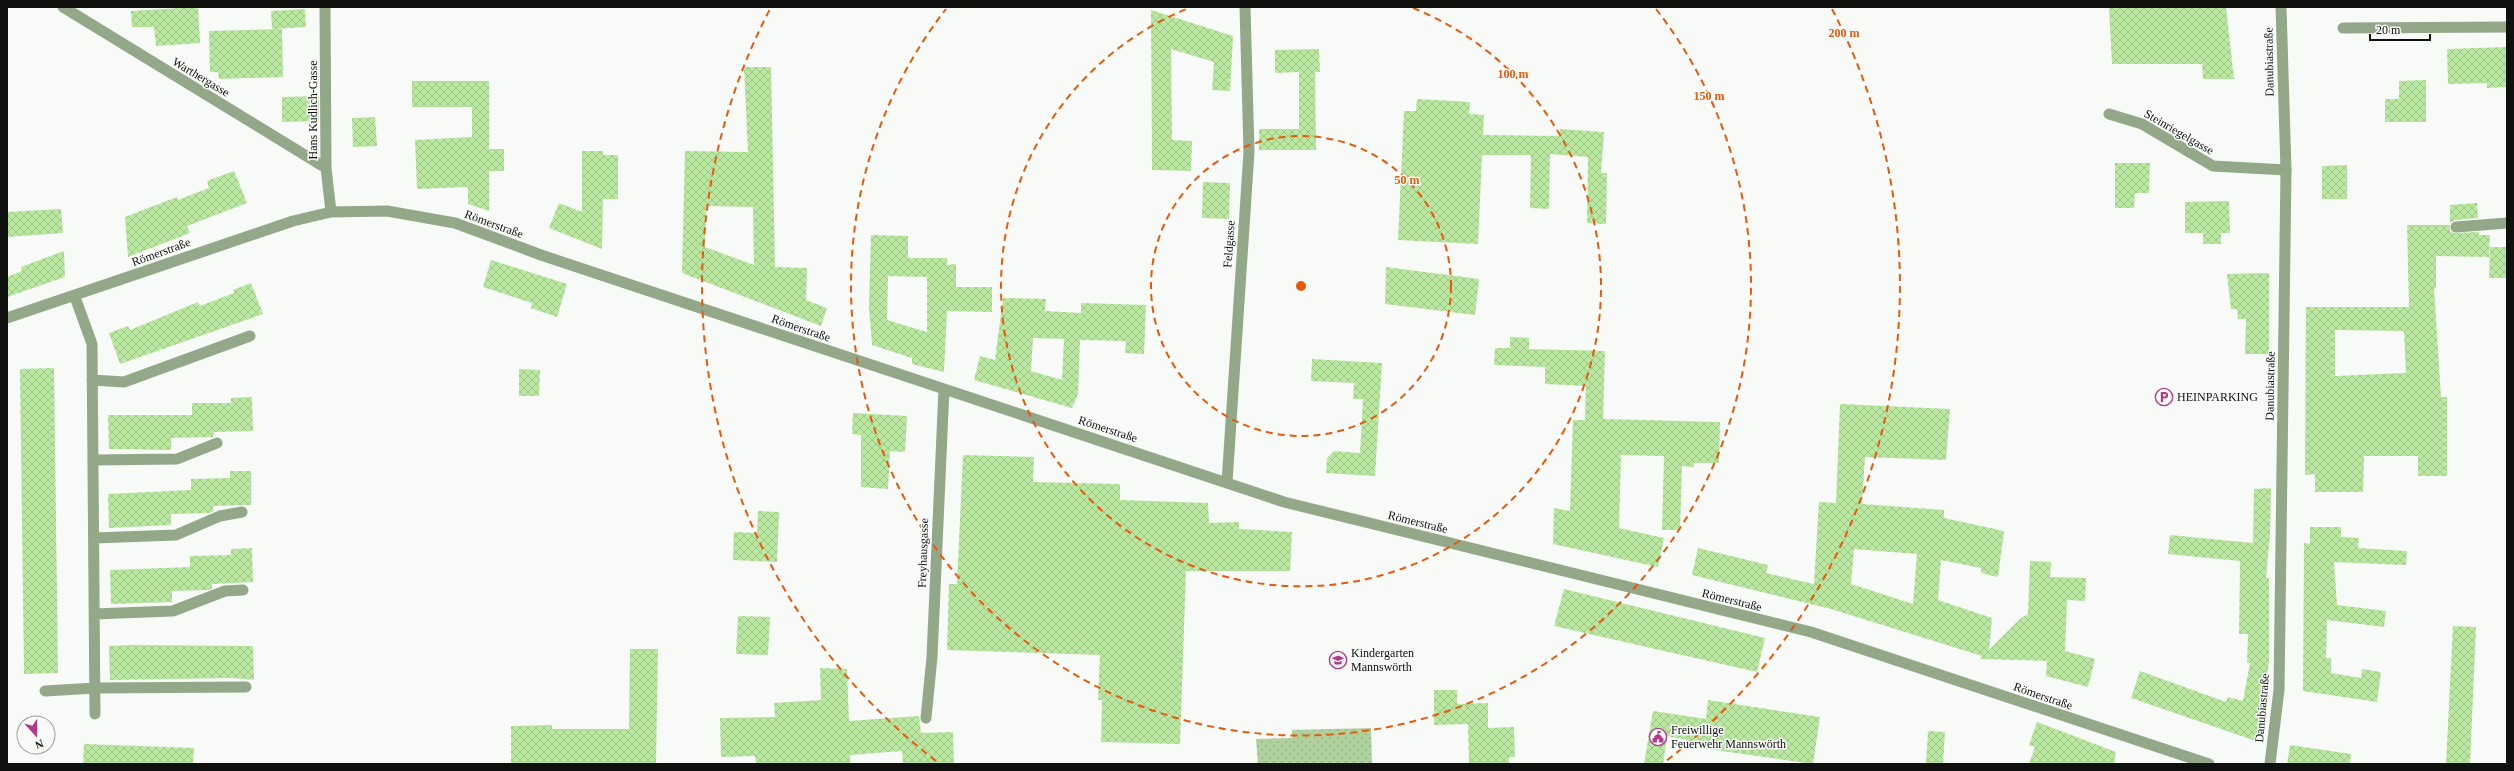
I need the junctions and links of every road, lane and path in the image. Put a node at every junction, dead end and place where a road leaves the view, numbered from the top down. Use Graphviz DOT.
graph roads {
  1 [pos="63,7"];
  2 [pos="325,7"];
  3 [pos="1245,7"];
  4 [pos="2281,7"];
  5 [pos="2507,27"];
  6 [pos="2343,28"];
  7 [pos="2109,114"];
  8 [pos="326,168"];
  9 [pos="2286,170"];
  10 [pos="331,212"];
  11 [pos="2507,223"];
  12 [pos="2456,227"];
  13 [pos="75,297"];
  14 [pos="7,318"];
  15 [pos="250,336"];
  16 [pos="92,380"];
  17 [pos="944,389"];
  18 [pos="217,444"];
  19 [pos="93,460"];
  20 [pos="1227,482"];
  21 [pos="242,512"];
  22 [pos="94,538"];
  23 [pos="243,590"];
  24 [pos="94,614"];
  25 [pos="246,687"];
  26 [pos="95,688"];
  27 [pos="45,691"];
  28 [pos="95,714"];
  29 [pos="926,718"];
  30 [pos="2209,764"];
  31 [pos="2270,764"];
  1 -- 8 [label="street, Warthergasse"];
  2 -- 8 [label="street, Hans Kudlich-Gasse"];
  3 -- 20 [label="street, Feldgasse"];
  4 -- 9 [label="street, Danubiastraße"];
  5 -- 6 [label="street"];
  7 -- 9 [label="street, Steinriegelgasse"];
  8 -- 10 [label="street, Hans Kudlich-Gasse"];
  9 -- 31 [label="street, Danubiastraße"];
  10 -- 13 [label="street, Römerstraße"];
  10 -- 17 [label="street, Römerstraße"];
  11 -- 12 [label="street"];
  13 -- 14 [label="street, Römerstraße"];
  13 -- 16 [label="street"];
  15 -- 16 [label="street"];
  16 -- 19 [label="street"];
  17 -- 20 [label="street, Römerstraße"];
  17 -- 29 [label="street, Freyhausgasse"];
  18 -- 19 [label="street"];
  19 -- 22 [label="street"];
  20 -- 30 [label="street, Römerstraße"];
  21 -- 22 [label="street"];
  22 -- 24 [label="street"];
  23 -- 24 [label="street"];
  24 -- 26 [label="street"];
  25 -- 26 [label="street"];
  26 -- 27 [label="street"];
  26 -- 28 [label="street"];
}
